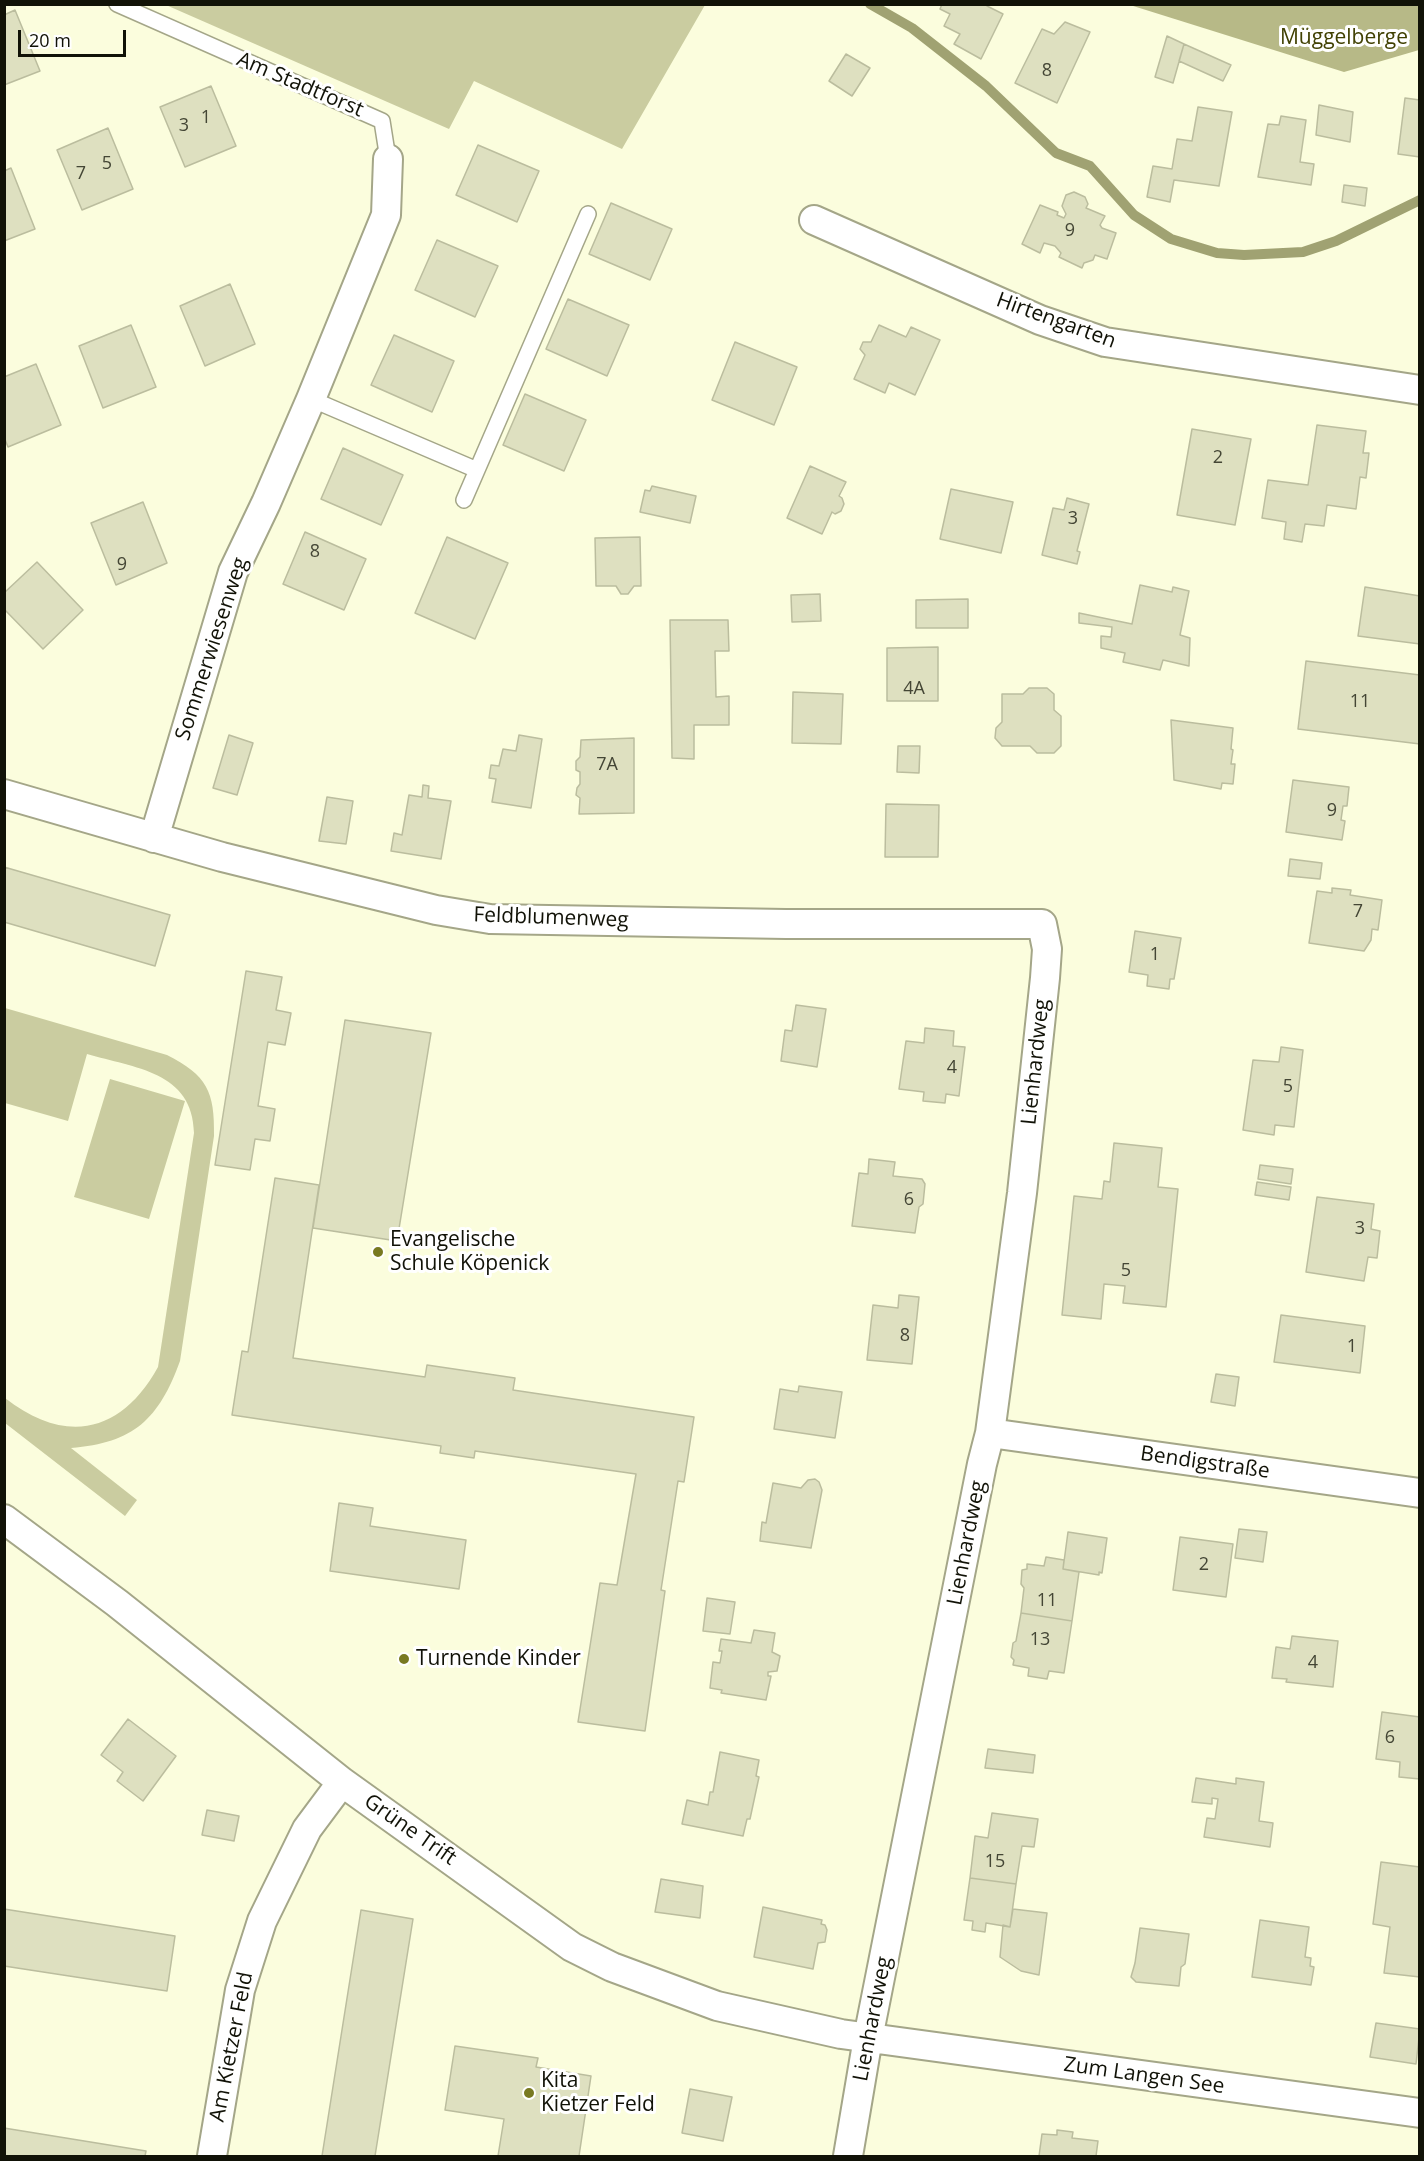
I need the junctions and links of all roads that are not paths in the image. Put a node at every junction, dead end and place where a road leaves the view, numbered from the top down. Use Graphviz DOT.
graph roads {
  1 [pos="117,4"];
  2 [pos="388,159"];
  3 [pos="588,214"];
  4 [pos="814,220"];
  5 [pos="1419,390"];
  6 [pos="310,399"];
  7 [pos="477,470"];
  8 [pos="464,500"];
  9 [pos="4,794"];
  10 [pos="154,838"];
  11 [pos="1042,924"];
  12 [pos="990,1433"];
  13 [pos="1419,1493"];
  14 [pos="4,1519"];
  15 [pos="342,1782"];
  16 [pos="868,2038"];
  17 [pos="1419,2113"];
  18 [pos="212,2157"];
  19 [pos="848,2157"];
  1 -- 2 [label="lane, Am Stadtforst"];
  2 -- 6 [label="street, Sommerwiesenweg"];
  3 -- 7 [label="lane"];
  4 -- 5 [label="street, Hirtengarten"];
  6 -- 7 [label="lane"];
  6 -- 10 [label="street, Sommerwiesenweg"];
  7 -- 8 [label="lane"];
  9 -- 10 [label="street, Feldblumenweg"];
  10 -- 11 [label="street, Feldblumenweg"];
  11 -- 12 [label="street, Lienhardweg"];
  12 -- 13 [label="street, Bendigstraße"];
  12 -- 16 [label="street, Lienhardweg"];
  14 -- 15 [label="street, Grüne Trift"];
  15 -- 16 [label="street, Grüne Trift"];
  15 -- 18 [label="street, Am Kietzer Feld"];
  16 -- 17 [label="street, Zum Langen See"];
  16 -- 19 [label="street, Lienhardweg"];
}
